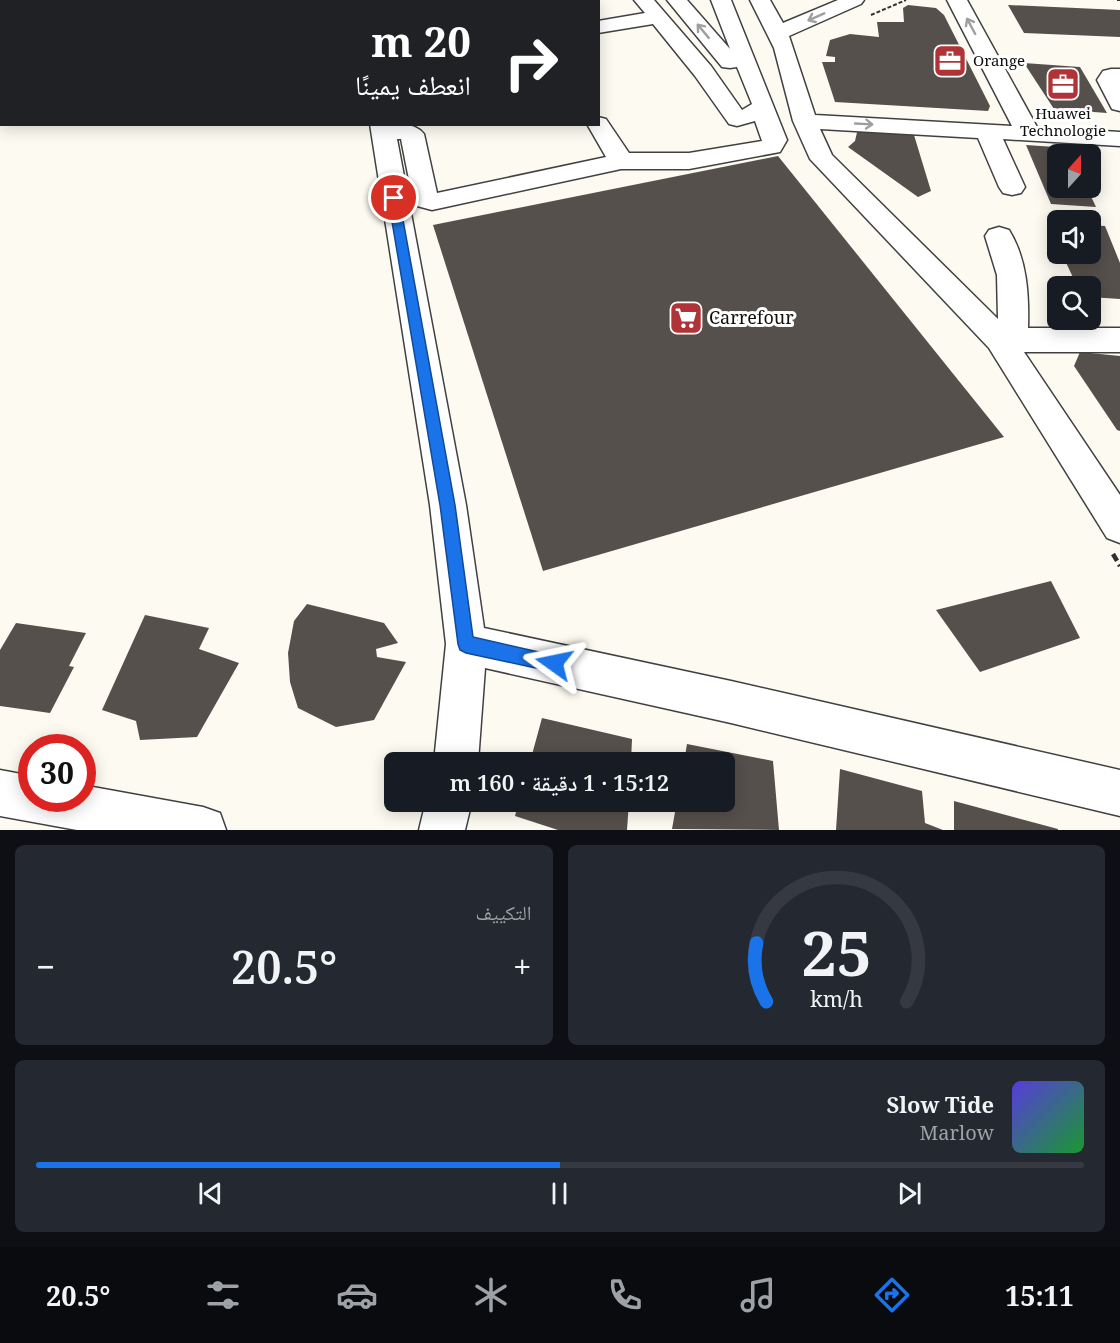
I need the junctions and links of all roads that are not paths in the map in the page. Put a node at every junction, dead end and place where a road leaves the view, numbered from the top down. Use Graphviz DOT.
graph roads {
  1 [pos="677,0"];
  2 [pos="721,0"];
  3 [pos="760,0"];
  4 [pos="854,0"];
  5 [pos="957,0"];
  6 [pos="651,8"];
  7 [pos="600,15"];
  8 [pos="600,26"];
  9 [pos="778,33"];
  10 [pos="737,61"];
  11 [pos="703,71"];
  12 [pos="1120,76"];
  13 [pos="1120,104"];
  14 [pos="761,108"];
  15 [pos="805,121"];
  16 [pos="599,126"];
  17 [pos="383,129"];
  18 [pos="987,131"];
  19 [pos="1028,133"];
  20 [pos="1120,139"];
  21 [pos="621,161"];
  22 [pos="1012,187"];
  23 [pos="999,236"];
  24 [pos="1098,333"];
  25 [pos="1006,340"];
  26 [pos="1120,526"];
  27 [pos="466,644"];
  28 [pos="457,752"];
  29 [pos="0,793"];
  30 [pos="1120,793"];
  31 [pos="446,812"];
  32 [pos="202,830"];
  33 [pos="442,830"];
  10 -- 1 [label="street, one-way"];
  2 -- 10 [label="street"];
  3 -- 9 [label="street"];
  4 -- 9 [label="street, one-way"];
  19 -- 5 [label="street, one-way"];
  6 -- 7 [label="street"];
  6 -- 8 [label="street"];
  6 -- 11 [label="street"];
  9 -- 15 [label="street"];
  10 -- 11 [label="street"];
  10 -- 14 [label="street"];
  11 -- 14 [label="street"];
  12 -- 13 [label="street"];
  14 -- 21 [label="street"];
  15 -- 18 [label="street, one-way"];
  15 -- 25 [label="street"];
  16 -- 21 [label="street"];
  17 -- 21 [label="street"];
  17 -- 27 [label="street"];
  18 -- 19 [label="street"];
  18 -- 22 [label="street"];
  19 -- 20 [label="street"];
  23 -- 25 [label="street"];
  24 -- 25 [label="street"];
  25 -- 26 [label="street"];
  27 -- 28 [label="street"];
  27 -- 30 [label="street"];
  29 -- 32 [label="street"];
  31 -- 33 [label="street"];
}
